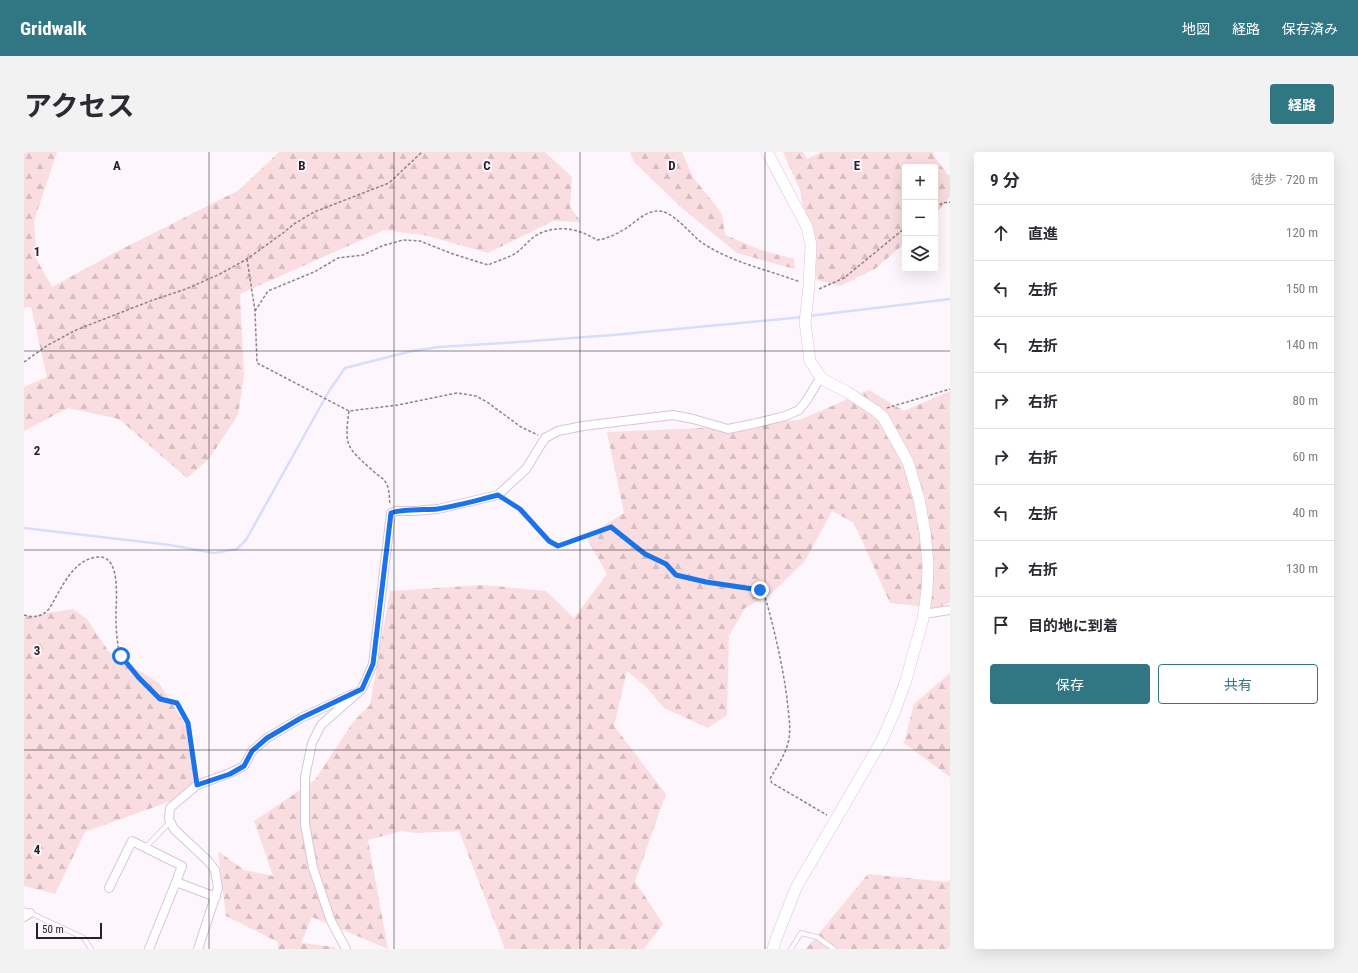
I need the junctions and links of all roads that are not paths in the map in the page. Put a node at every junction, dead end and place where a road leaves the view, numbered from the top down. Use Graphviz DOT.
graph roads {
  1 [pos="767,152"];
  2 [pos="822,379"];
  3 [pos="950,610"];
  4 [pos="924,614"];
  5 [pos="362,689"];
  6 [pos="170,822"];
  7 [pos="146,848"];
  8 [pos="176,882"];
  9 [pos="109,888"];
  10 [pos="216,897"];
  11 [pos="26,913"];
  12 [pos="91,949"];
  13 [pos="149,949"];
  14 [pos="198,949"];
  15 [pos="346,949"];
  16 [pos="773,949"];
  17 [pos="791,949"];
  18 [pos="834,949"];
  1 -- 2 [label="street"];
  2 -- 4 [label="street"];
  2 -- 5 [label="street"];
  3 -- 4 [label="street"];
  4 -- 16 [label="street"];
  5 -- 6 [label="street"];
  5 -- 15 [label="street"];
  6 -- 7 [label="lane"];
  6 -- 10 [label="street"];
  7 -- 8 [label="street"];
  7 -- 9 [label="street"];
  8 -- 10 [label="street"];
  8 -- 13 [label="street"];
  10 -- 14 [label="street"];
  11 -- 12 [label="lane"];
  17 -- 18 [label="lane"];
}
